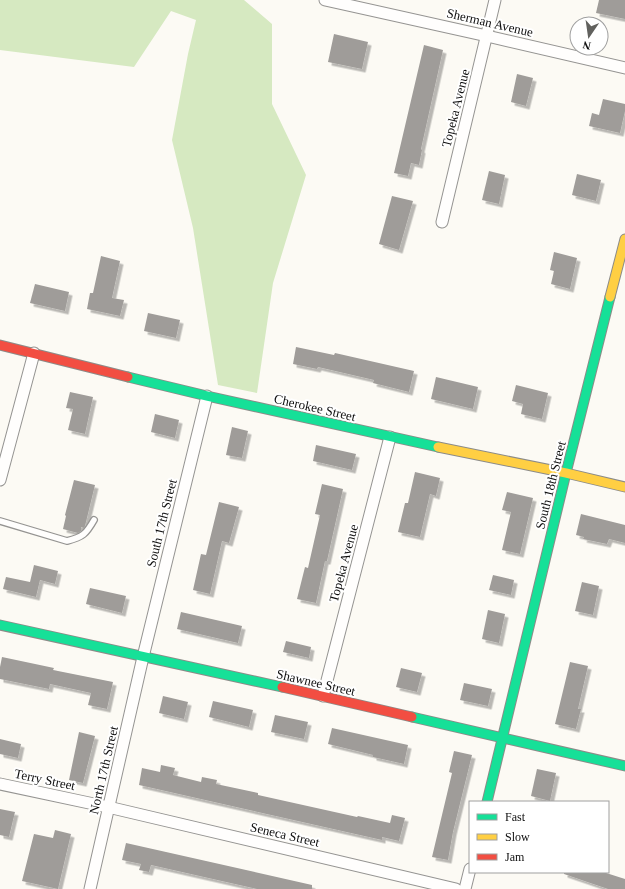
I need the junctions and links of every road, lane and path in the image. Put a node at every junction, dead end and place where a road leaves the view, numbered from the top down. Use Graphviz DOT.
graph roads {
  1 [pos="325,0"];
  2 [pos="495,0"];
  3 [pos="487,36"];
  4 [pos="625,68"];
  5 [pos="442,222"];
  6 [pos="625,239"];
  7 [pos="0,345"];
  8 [pos="34,353"];
  9 [pos="207,396"];
  10 [pos="390,437"];
  11 [pos="566,473"];
  12 [pos="0,480"];
  13 [pos="625,487"];
  14 [pos="94,520"];
  15 [pos="0,521"];
  16 [pos="0,625"];
  17 [pos="143,657"];
  18 [pos="323,696"];
  19 [pos="502,738"];
  20 [pos="625,766"];
  21 [pos="0,784"];
  22 [pos="487,801"];
  23 [pos="108,807"];
  24 [pos="469,873"];
  25 [pos="90,889"];
  26 [pos="456,889"];
  27 [pos="465,889"];
  1 -- 3 [label="street, Sherman Avenue"];
  2 -- 3 [label="street, Topeka Avenue"];
  3 -- 4 [label="street, Sherman Avenue"];
  3 -- 5 [label="street, Topeka Avenue"];
  6 -- 11 [label="street, South 18th Street"];
  7 -- 8 [label="street, Cherokee Street"];
  8 -- 9 [label="street, Cherokee Street"];
  8 -- 12 [label="street"];
  9 -- 10 [label="street, Cherokee Street"];
  9 -- 17 [label="street, South 17th Street"];
  10 -- 11 [label="street, Cherokee Street"];
  10 -- 18 [label="street, Topeka Avenue"];
  11 -- 13 [label="street, Cherokee Street"];
  11 -- 19 [label="street, South 18th Street"];
  14 -- 15 [label="lane"];
  16 -- 17 [label="street, Shawnee Street"];
  17 -- 18 [label="street, Shawnee Street"];
  17 -- 23 [label="street, North 17th Street"];
  18 -- 19 [label="street, Shawnee Street"];
  19 -- 20 [label="street, Shawnee Street"];
  19 -- 22 [label="street, South 18th Street"];
  21 -- 23 [label="street, Terry Street"];
  23 -- 25 [label="street, North 17th Street"];
  23 -- 26 [label="street, Seneca Street"];
  24 -- 27 [label="street"];
}
